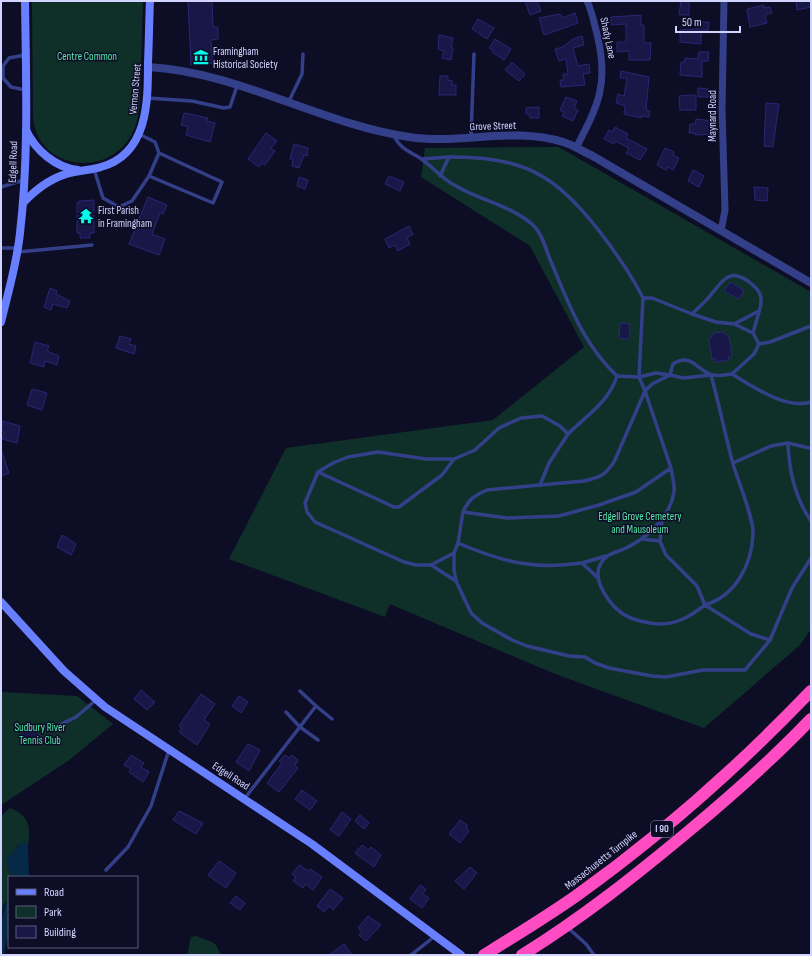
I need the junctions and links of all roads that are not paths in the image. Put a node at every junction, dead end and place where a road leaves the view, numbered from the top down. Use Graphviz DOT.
graph roads {
  1 [pos="25,1"];
  2 [pos="150,1"];
  3 [pos="587,1"];
  4 [pos="724,1"];
  5 [pos="303,54"];
  6 [pos="474,54"];
  7 [pos="25,55"];
  8 [pos="148,68"];
  9 [pos="237,86"];
  10 [pos="26,90"];
  11 [pos="147,98"];
  12 [pos="288,102"];
  13 [pos="25,128"];
  14 [pos="139,134"];
  15 [pos="394,135"];
  16 [pos="471,138"];
  17 [pos="576,148"];
  18 [pos="159,153"];
  19 [pos="449,157"];
  20 [pos="422,159"];
  21 [pos="94,169"];
  22 [pos="85,170"];
  23 [pos="149,176"];
  24 [pos="440,176"];
  25 [pos="24,180"];
  26 [pos="1,187"];
  27 [pos="23,203"];
  28 [pos="721,230"];
  29 [pos="92,245"];
  30 [pos="1,248"];
  31 [pos="17,250"];
  32 [pos="811,283"];
  33 [pos="643,298"];
  34 [pos="759,311"];
  35 [pos="692,314"];
  36 [pos="1,322"];
  37 [pos="734,324"];
  38 [pos="811,326"];
  39 [pos="753,333"];
  40 [pos="759,344"];
  41 [pos="732,374"];
  42 [pos="670,375"];
  43 [pos="711,375"];
  44 [pos="617,376"];
  45 [pos="639,377"];
  46 [pos="644,391"];
  47 [pos="811,402"];
  48 [pos="805,404"];
  49 [pos="811,406"];
  50 [pos="568,434"];
  51 [pos="788,443"];
  52 [pos="810,448"];
  53 [pos="454,459"];
  54 [pos="733,463"];
  55 [pos="671,468"];
  56 [pos="318,472"];
  57 [pos="540,485"];
  58 [pos="464,512"];
  59 [pos="662,520"];
  60 [pos="811,521"];
  61 [pos="642,539"];
  62 [pos="660,541"];
  63 [pos="458,543"];
  64 [pos="454,553"];
  65 [pos="607,555"];
  66 [pos="811,558"];
  67 [pos="582,563"];
  68 [pos="431,565"];
  69 [pos="598,578"];
  70 [pos="456,581"];
  71 [pos="1,602"];
  72 [pos="705,605"];
  73 [pos="770,640"];
  74 [pos="300,691"];
  75 [pos="811,691"];
  76 [pos="96,700"];
  77 [pos="316,706"];
  78 [pos="286,712"];
  79 [pos="332,719"];
  80 [pos="811,719"];
  81 [pos="300,727"];
  82 [pos="51,729"];
  83 [pos="318,740"];
  84 [pos="169,750"];
  85 [pos="244,798"];
  86 [pos="106,870"];
  87 [pos="566,926"];
  88 [pos="436,936"];
  89 [pos="410,955"];
  90 [pos="462,955"];
  91 [pos="484,955"];
  92 [pos="522,955"];
  93 [pos="594,955"];
  1 -- 7 [label="main road, Edgell Road"];
  2 -- 8 [label="main road, Vernon Street"];
  3 -- 17 [label="street, Shady Lane"];
  4 -- 28 [label="street, Maynard Road"];
  5 -- 12 [label="lane"];
  6 -- 16 [label="lane"];
  7 -- 10 [label="main road, Edgell Road"];
  7 -- 10 [label="lane"];
  8 -- 9 [label="street, Grove Street"];
  8 -- 11 [label="main road, Vernon Street"];
  9 -- 11 [label="lane"];
  9 -- 12 [label="street, Grove Street"];
  10 -- 13 [label="main road, Edgell Road"];
  11 -- 14 [label="main road, Vernon Street"];
  12 -- 15 [label="street, Grove Street"];
  13 -- 22 [label="main road, Vernon Street"];
  13 -- 25 [label="main road, Edgell Road"];
  14 -- 18 [label="lane"];
  14 -- 21 [label="main road, Vernon Street"];
  15 -- 16 [label="street, Grove Street"];
  15 -- 20 [label="lane"];
  16 -- 17 [label="street, Grove Street"];
  17 -- 28 [label="street, Grove Street"];
  18 -- 23 [label="lane"];
  18 -- 23 [label="lane"];
  19 -- 20 [label="lane"];
  19 -- 24 [label="lane"];
  19 -- 33 [label="lane"];
  20 -- 24 [label="lane"];
  21 -- 22 [label="main road, Vernon Street"];
  21 -- 23 [label="lane"];
  22 -- 27 [label="main road, Vernon Street"];
  24 -- 44 [label="lane"];
  25 -- 26 [label="lane"];
  25 -- 27 [label="main road, Edgell Road"];
  27 -- 31 [label="main road, Edgell Road"];
  28 -- 32 [label="street, Grove Street"];
  29 -- 31 [label="lane"];
  30 -- 31 [label="lane"];
  31 -- 36 [label="main road, Edgell Road"];
  33 -- 35 [label="lane"];
  33 -- 45 [label="lane"];
  34 -- 35 [label="lane"];
  34 -- 37 [label="lane"];
  34 -- 39 [label="lane"];
  35 -- 37 [label="lane"];
  37 -- 39 [label="lane"];
  38 -- 40 [label="lane"];
  39 -- 40 [label="lane"];
  40 -- 41 [label="lane"];
  41 -- 43 [label="lane"];
  41 -- 48 [label="lane"];
  42 -- 43 [label="lane"];
  42 -- 43 [label="lane"];
  42 -- 45 [label="lane"];
  42 -- 46 [label="lane"];
  43 -- 54 [label="lane"];
  44 -- 45 [label="lane"];
  44 -- 50 [label="lane"];
  45 -- 46 [label="lane"];
  46 -- 55 [label="lane"];
  46 -- 57 [label="lane"];
  47 -- 48 [label="lane"];
  48 -- 49 [label="lane"];
  50 -- 53 [label="lane"];
  50 -- 57 [label="lane"];
  51 -- 52 [label="lane"];
  51 -- 54 [label="lane"];
  51 -- 60 [label="lane"];
  53 -- 56 [label="lane"];
  53 -- 56 [label="lane"];
  54 -- 72 [label="lane"];
  55 -- 58 [label="lane"];
  55 -- 59 [label="lane"];
  56 -- 68 [label="lane"];
  57 -- 58 [label="lane"];
  58 -- 63 [label="lane"];
  59 -- 61 [label="lane"];
  59 -- 62 [label="lane"];
  61 -- 62 [label="lane"];
  61 -- 65 [label="lane"];
  62 -- 72 [label="lane"];
  63 -- 64 [label="lane"];
  63 -- 67 [label="lane"];
  64 -- 68 [label="lane"];
  64 -- 70 [label="lane"];
  65 -- 67 [label="lane"];
  65 -- 69 [label="lane"];
  66 -- 73 [label="lane"];
  67 -- 69 [label="lane"];
  68 -- 70 [label="lane"];
  69 -- 72 [label="lane"];
  70 -- 73 [label="lane"];
  71 -- 76 [label="main road, Edgell Road"];
  72 -- 73 [label="lane"];
  74 -- 77 [label="lane"];
  75 -- 91 [label="highway, Massachusetts Turnpike / I 90"];
  76 -- 82 [label="lane"];
  76 -- 84 [label="main road, Edgell Road"];
  77 -- 79 [label="lane"];
  77 -- 81 [label="lane"];
  78 -- 81 [label="lane"];
  80 -- 87 [label="highway, I 90"];
  81 -- 83 [label="lane"];
  81 -- 85 [label="lane"];
  84 -- 85 [label="main road, Edgell Road"];
  84 -- 86 [label="lane"];
  85 -- 88 [label="main road, Edgell Road"];
  87 -- 92 [label="highway, I 90"];
  87 -- 93 [label="lane"];
  88 -- 89 [label="lane"];
  88 -- 90 [label="main road, Edgell Road"];
}
